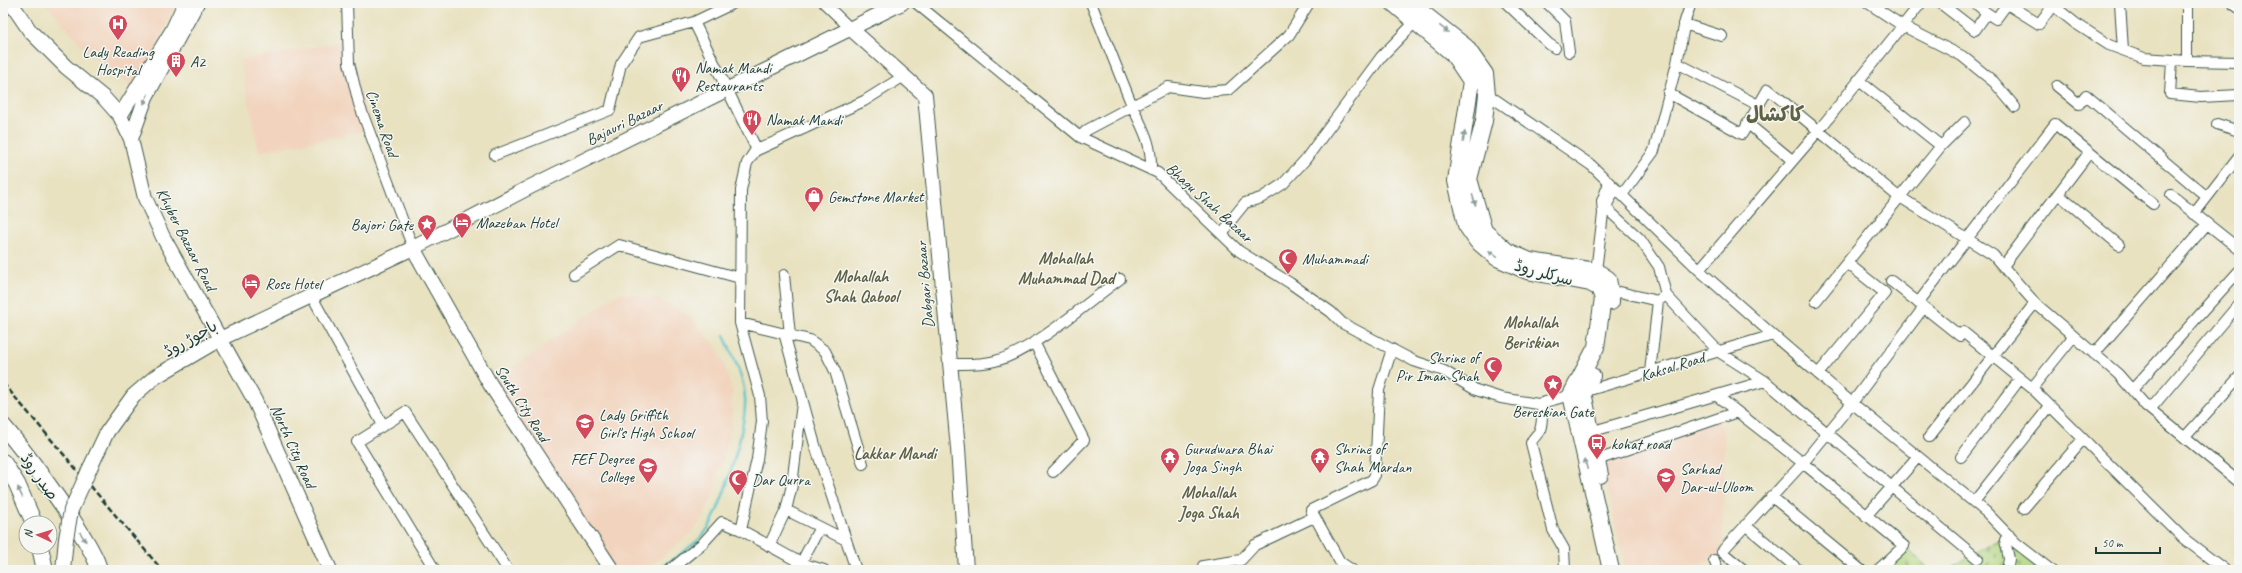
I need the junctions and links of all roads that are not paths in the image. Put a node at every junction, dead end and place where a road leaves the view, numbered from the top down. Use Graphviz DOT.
graph roads {
  1 [pos="11,3"];
  2 [pos="186,3"];
  3 [pos="197,3"];
  4 [pos="347,3"];
  5 [pos="734,3"];
  6 [pos="824,3"];
  7 [pos="902,3"];
  8 [pos="916,3"];
  9 [pos="1091,3"];
  10 [pos="1309,3"];
  11 [pos="1393,3"];
  12 [pos="1506,3"];
  13 [pos="1547,3"];
  14 [pos="1691,3"];
  15 [pos="1868,3"];
  16 [pos="1921,3"];
  17 [pos="1940,3"];
  18 [pos="1976,3"];
  19 [pos="2120,3"];
  20 [pos="2187,3"];
  21 [pos="2232,3"];
  22 [pos="1412,4"];
  23 [pos="2056,6"];
  24 [pos="2239,8"];
  25 [pos="1988,13"];
  26 [pos="694,22"];
  27 [pos="1415,22"];
  28 [pos="1684,24"];
  29 [pos="1903,26"];
  30 [pos="852,29"];
  31 [pos="1722,36"];
  32 [pos="1556,48"];
  33 [pos="2123,50"];
  34 [pos="1569,52"];
  35 [pos="2172,60"];
  36 [pos="2187,61"];
  37 [pos="2239,62"];
  38 [pos="1677,63"];
  39 [pos="904,76"];
  40 [pos="1858,80"];
  41 [pos="2057,86"];
  42 [pos="726,90"];
  43 [pos="1668,93"];
  44 [pos="1488,94"];
  45 [pos="2239,95"];
  46 [pos="1758,105"];
  47 [pos="1133,107"];
  48 [pos="2015,107"];
  49 [pos="120,116"];
  50 [pos="1965,122"];
  51 [pos="1747,123"];
  52 [pos="2217,124"];
  53 [pos="1819,130"];
  54 [pos="2239,132"];
  55 [pos="1080,137"];
  56 [pos="131,139"];
  57 [pos="1941,146"];
  58 [pos="757,150"];
  59 [pos="495,154"];
  60 [pos="2089,154"];
  61 [pos="2239,156"];
  62 [pos="1792,160"];
  63 [pos="2236,168"];
  64 [pos="1152,170"];
  65 [pos="1463,180"];
  66 [pos="1616,189"];
  67 [pos="2058,194"];
  68 [pos="2171,195"];
  69 [pos="1902,197"];
  70 [pos="2207,197"];
  71 [pos="2153,204"];
  72 [pos="2194,214"];
  73 [pos="2207,224"];
  74 [pos="1223,234"];
  75 [pos="1968,239"];
  76 [pos="2119,245"];
  77 [pos="414,248"];
  78 [pos="2239,249"];
  79 [pos="1847,263"];
  80 [pos="2003,266"];
  81 [pos="1699,270"];
  82 [pos="1596,271"];
  83 [pos="2239,271"];
  84 [pos="574,274"];
  85 [pos="784,275"];
  86 [pos="740,278"];
  87 [pos="1120,279"];
  88 [pos="1891,281"];
  89 [pos="312,297"];
  90 [pos="1607,297"];
  91 [pos="1662,298"];
  92 [pos="1816,301"];
  93 [pos="2035,302"];
  94 [pos="2239,304"];
  95 [pos="1921,305"];
  96 [pos="740,323"];
  97 [pos="787,334"];
  98 [pos="1774,335"];
  99 [pos="2073,337"];
  100 [pos="220,339"];
  101 [pos="1034,342"];
  102 [pos="1392,349"];
  103 [pos="1719,352"];
  104 [pos="2094,354"];
  105 [pos="1992,356"];
  106 [pos="949,364"];
  107 [pos="1650,372"];
  108 [pos="1818,374"];
  109 [pos="2239,378"];
  110 [pos="2020,379"];
  111 [pos="1765,381"];
  112 [pos="2032,388"];
  113 [pos="2132,390"];
  114 [pos="1577,394"];
  115 [pos="1717,396"];
  116 [pos="802,399"];
  117 [pos="1542,403"];
  118 [pos="1852,404"];
  119 [pos="2050,406"];
  120 [pos="2146,406"];
  121 [pos="1737,412"];
  122 [pos="383,425"];
  123 [pos="3,426"];
  124 [pos="1590,432"];
  125 [pos="1828,432"];
  126 [pos="1929,437"];
  127 [pos="2185,437"];
  128 [pos="2083,439"];
  129 [pos="1918,457"];
  130 [pos="1961,457"];
  131 [pos="1596,460"];
  132 [pos="3,462"];
  133 [pos="1803,463"];
  134 [pos="863,464"];
  135 [pos="1053,472"];
  136 [pos="2239,482"];
  137 [pos="1892,487"];
  138 [pos="1771,496"];
  139 [pos="1974,502"];
  140 [pos="2024,508"];
  141 [pos="786,510"];
  142 [pos="1312,513"];
  143 [pos="31,515"];
  144 [pos="1866,516"];
  145 [pos="1745,525"];
  146 [pos="820,527"];
  147 [pos="741,530"];
  148 [pos="2009,535"];
  149 [pos="65,540"];
  150 [pos="846,540"];
  151 [pos="769,546"];
  152 [pos="42,555"];
  153 [pos="1978,559"];
  154 [pos="1714,560"];
  155 [pos="801,563"];
  156 [pos="45,570"];
  157 [pos="63,570"];
  158 [pos="70,570"];
  159 [pos="99,570"];
  160 [pos="330,570"];
  161 [pos="435,570"];
  162 [pos="508,570"];
  163 [pos="612,570"];
  164 [pos="670,570"];
  165 [pos="824,570"];
  166 [pos="856,570"];
  167 [pos="966,570"];
  168 [pos="1202,570"];
  169 [pos="1352,570"];
  170 [pos="1566,570"];
  171 [pos="1611,570"];
  172 [pos="1621,570"];
  173 [pos="1718,570"];
  174 [pos="1744,570"];
  175 [pos="1799,570"];
  176 [pos="1861,570"];
  177 [pos="1878,570"];
  178 [pos="2007,570"];
  179 [pos="2051,570"];
  180 [pos="2225,570"];
  1 -- 49 [label="street, Khyber Bazaar Road"];
  2 -- 49 [label="street"];
  3 -- 56 [label="street, one-way"];
  4 -- 77 [label="street, Cinema Road"];
  5 -- 26 [label="street"];
  6 -- 30 [label="street"];
  7 -- 30 [label="street, Bajauri Bazaar"];
  8 -- 55 [label="street, Bhagu Shah Bazaar"];
  9 -- 47 [label="street"];
  10 -- 47 [label="street"];
  11 -- 27 [label="main road, سرکلر روڈ"];
  12 -- 32 [label="street"];
  13 -- 34 [label="street"];
  14 -- 28 [label="street"];
  15 -- 29 [label="street"];
  16 -- 29 [label="street"];
  17 -- 25 [label="street"];
  18 -- 25 [label="street"];
  19 -- 33 [label="street"];
  20 -- 36 [label="street"];
  21 -- 24 [label="street"];
  22 -- 44 [label="main road, one-way"];
  23 -- 25 [label="street"];
  23 -- 33 [label="street"];
  26 -- 42 [label="street"];
  26 -- 59 [label="street"];
  65 -- 27 [label="main road, سرکلر روڈ, one-way"];
  27 -- 74 [label="street"];
  28 -- 31 [label="street"];
  28 -- 38 [label="street"];
  29 -- 40 [label="street"];
  29 -- 48 [label="street"];
  30 -- 39 [label="street, Dabgari Bazaar"];
  30 -- 42 [label="street, Bajauri Bazaar"];
  33 -- 35 [label="street"];
  35 -- 36 [label="street"];
  35 -- 45 [label="street"];
  36 -- 37 [label="street"];
  38 -- 43 [label="street"];
  38 -- 46 [label="street"];
  39 -- 58 [label="street"];
  39 -- 106 [label="street, Dabgari Bazaar"];
  40 -- 53 [label="street"];
  40 -- 57 [label="street"];
  41 -- 70 [label="street"];
  42 -- 58 [label="street"];
  42 -- 77 [label="street, Bajauri Bazaar"];
  43 -- 51 [label="street"];
  43 -- 66 [label="street"];
  44 -- 65 [label="main road"];
  44 -- 66 [label="street"];
  46 -- 51 [label="street"];
  46 -- 53 [label="street"];
  47 -- 55 [label="street"];
  47 -- 64 [label="street"];
  49 -- 56 [label="street, Khyber Bazaar Road"];
  50 -- 57 [label="street"];
  51 -- 62 [label="street"];
  52 -- 54 [label="street"];
  53 -- 62 [label="street"];
  53 -- 69 [label="street"];
  55 -- 64 [label="street, Bhagu Shah Bazaar"];
  56 -- 100 [label="street, Khyber Bazaar Road"];
  57 -- 69 [label="street"];
  58 -- 86 [label="street"];
  60 -- 67 [label="street"];
  60 -- 71 [label="street"];
  60 -- 75 [label="street"];
  61 -- 63 [label="street"];
  62 -- 81 [label="street"];
  63 -- 70 [label="street"];
  64 -- 74 [label="street, Bhagu Shah Bazaar"];
  65 -- 82 [label="main road, one-way"];
  90 -- 65 [label="main road, سرکلر روڈ, one-way"];
  66 -- 81 [label="street"];
  66 -- 82 [label="street"];
  66 -- 91 [label="street"];
  67 -- 76 [label="street"];
  67 -- 80 [label="street"];
  68 -- 72 [label="street"];
  69 -- 75 [label="street"];
  69 -- 79 [label="street"];
  70 -- 72 [label="street"];
  72 -- 73 [label="street"];
  73 -- 78 [label="street"];
  73 -- 104 [label="street"];
  74 -- 102 [label="street, Bhagu Shah Bazaar"];
  75 -- 80 [label="street"];
  75 -- 95 [label="street"];
  77 -- 89 [label="street, باجوڑ روڈ"];
  77 -- 163 [label="street, South City Road"];
  79 -- 92 [label="street"];
  79 -- 108 [label="street"];
  80 -- 93 [label="street"];
  81 -- 98 [label="street"];
  82 -- 90 [label="main road"];
  83 -- 113 [label="street"];
  84 -- 86 [label="street"];
  85 -- 97 [label="street"];
  86 -- 96 [label="street"];
  87 -- 101 [label="street"];
  88 -- 95 [label="street"];
  89 -- 100 [label="street, باجوڑ روڈ"];
  89 -- 122 [label="street"];
  90 -- 91 [label="street"];
  90 -- 114 [label="main road"];
  91 -- 103 [label="street"];
  91 -- 107 [label="street"];
  93 -- 99 [label="street"];
  93 -- 105 [label="street"];
  94 -- 120 [label="street"];
  95 -- 105 [label="street"];
  95 -- 118 [label="street"];
  96 -- 97 [label="street"];
  96 -- 147 [label="street"];
  97 -- 116 [label="street"];
  97 -- 134 [label="street"];
  98 -- 103 [label="street, Kaksal Road"];
  98 -- 108 [label="street"];
  99 -- 104 [label="street"];
  99 -- 112 [label="street"];
  100 -- 149 [label="street, باجوڑ روڈ, bridge"];
  100 -- 160 [label="street, North City Road"];
  101 -- 106 [label="street"];
  101 -- 135 [label="street"];
  102 -- 117 [label="street, Bhagu Shah Bazaar"];
  102 -- 142 [label="street"];
  103 -- 107 [label="street, Kaksal Road"];
  103 -- 111 [label="street"];
  104 -- 113 [label="street"];
  105 -- 110 [label="street"];
  105 -- 126 [label="street"];
  106 -- 167 [label="street, Dabgari Bazaar"];
  107 -- 114 [label="street, Kaksal Road"];
  108 -- 118 [label="street"];
  109 -- 127 [label="street"];
  110 -- 112 [label="street"];
  110 -- 130 [label="street"];
  111 -- 115 [label="street"];
  111 -- 125 [label="street"];
  112 -- 119 [label="street"];
  113 -- 120 [label="street"];
  114 -- 117 [label="street, Bhagu Shah Bazaar"];
  114 -- 124 [label="main road"];
  171 -- 114 [label="main road, one-way"];
  115 -- 121 [label="street"];
  115 -- 124 [label="street"];
  116 -- 141 [label="street"];
  116 -- 150 [label="street"];
  117 -- 170 [label="street"];
  118 -- 125 [label="street"];
  118 -- 129 [label="street"];
  119 -- 128 [label="street"];
  119 -- 139 [label="street"];
  120 -- 127 [label="street"];
  121 -- 131 [label="street"];
  121 -- 133 [label="street"];
  122 -- 161 [label="street"];
  122 -- 162 [label="street"];
  123 -- 159 [label="main road, صدر روڈ, one-way"];
  124 -- 131 [label="main road"];
  125 -- 133 [label="street"];
  125 -- 137 [label="street"];
  127 -- 136 [label="street"];
  128 -- 140 [label="street"];
  128 -- 180 [label="street"];
  129 -- 137 [label="street"];
  129 -- 139 [label="street"];
  131 -- 172 [label="main road"];
  143 -- 132 [label="main road, صدر روڈ, one-way"];
  133 -- 138 [label="street"];
  133 -- 144 [label="street"];
  137 -- 144 [label="street"];
  137 -- 153 [label="street"];
  138 -- 145 [label="street"];
  138 -- 176 [label="street"];
  139 -- 148 [label="street"];
  141 -- 146 [label="street"];
  141 -- 151 [label="street"];
  142 -- 168 [label="street"];
  142 -- 169 [label="street"];
  144 -- 177 [label="street"];
  145 -- 174 [label="street"];
  145 -- 175 [label="street"];
  146 -- 150 [label="street"];
  146 -- 155 [label="street"];
  147 -- 151 [label="street"];
  147 -- 164 [label="street"];
  148 -- 178 [label="street"];
  148 -- 179 [label="street"];
  149 -- 157 [label="street, باجوڑ روڈ"];
  149 -- 158 [label="street, باجوڑ روڈ"];
  150 -- 166 [label="street"];
  151 -- 155 [label="street"];
  152 -- 156 [label="main road"];
  154 -- 173 [label="street"];
  155 -- 165 [label="street"];
}
